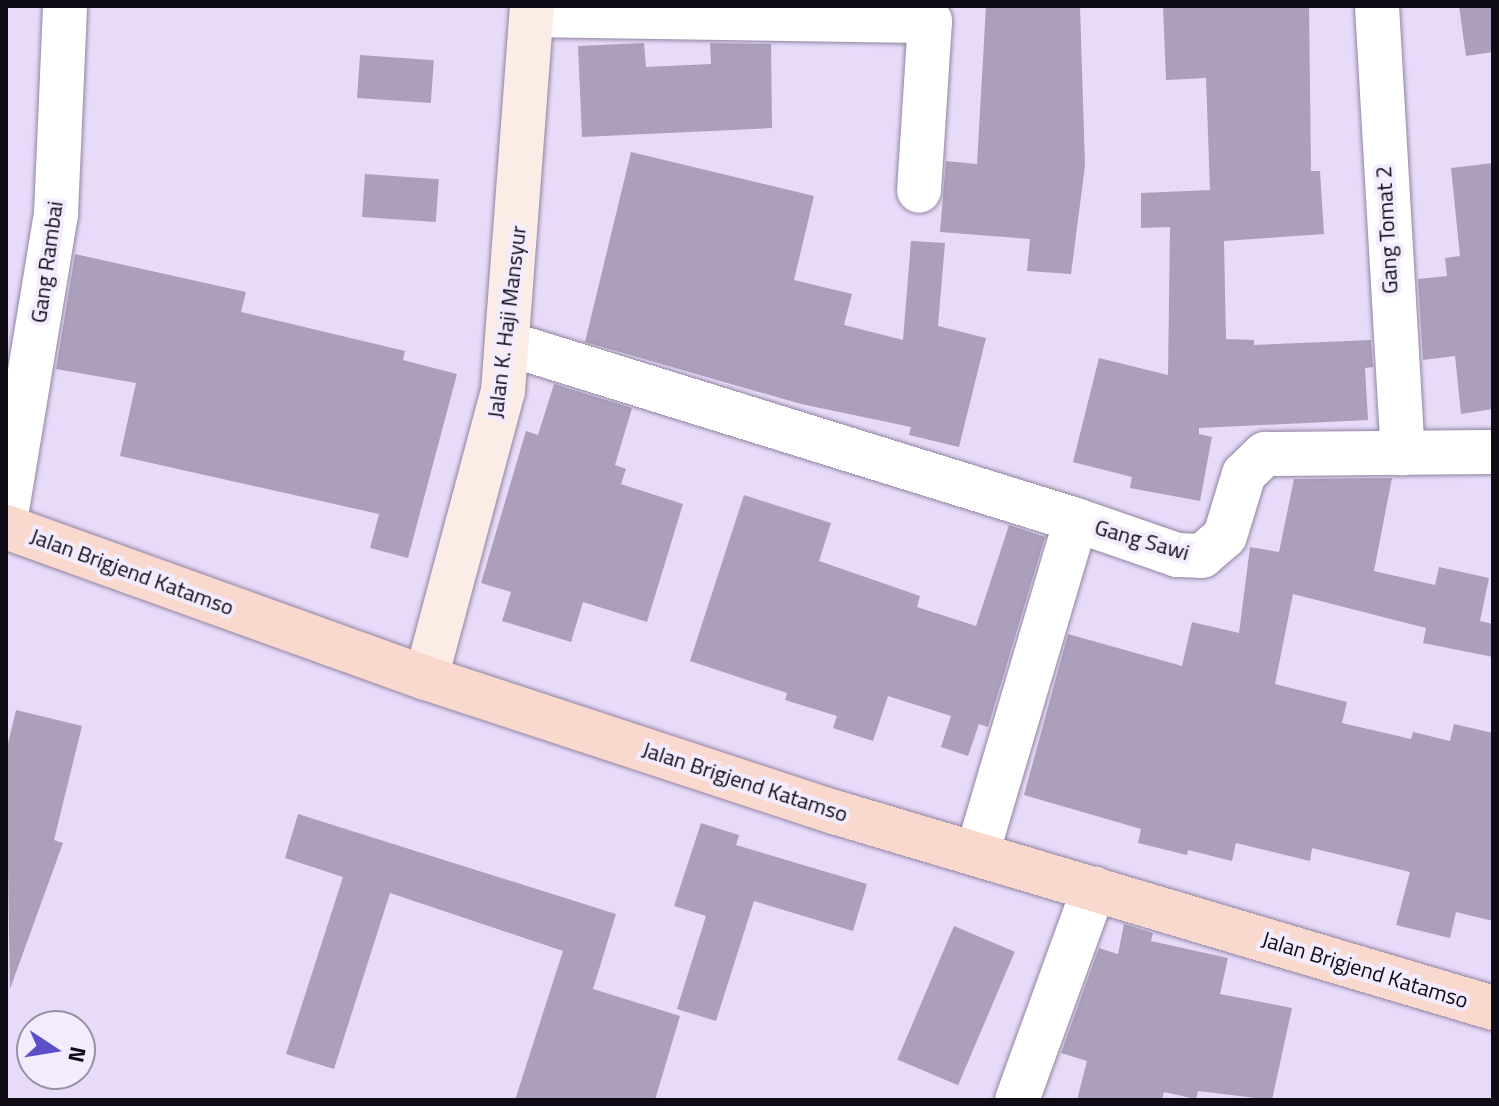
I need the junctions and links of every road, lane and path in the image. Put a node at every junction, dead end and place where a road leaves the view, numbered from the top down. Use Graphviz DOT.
graph roads {
  1 [pos="65,6"];
  2 [pos="1377,6"];
  3 [pos="532,10"];
  4 [pos="931,14"];
  5 [pos="919,191"];
  6 [pos="509,344"];
  7 [pos="1493,452"];
  8 [pos="1403,453"];
  9 [pos="6,516"];
  10 [pos="1076,520"];
  11 [pos="6,527"];
  12 [pos="426,678"];
  13 [pos="977,854"];
  14 [pos="1094,889"];
  15 [pos="1493,1008"];
  16 [pos="1017,1100"];
  1 -- 9 [label="street, Gang Rambai"];
  2 -- 8 [label="street, Gang Tomat 2"];
  3 -- 4 [label="street"];
  3 -- 6 [label="street, Jalan K. Haji Mansyur"];
  4 -- 5 [label="street"];
  6 -- 10 [label="street"];
  6 -- 12 [label="street, Jalan K. Haji Mansyur"];
  7 -- 8 [label="street, Gang Sawi"];
  8 -- 10 [label="street, Gang Sawi"];
  10 -- 13 [label="street, Gang Sawi"];
  11 -- 12 [label="main road, Jalan Brigjend Katamso"];
  12 -- 13 [label="main road, Jalan Brigjend Katamso"];
  13 -- 14 [label="main road, Jalan Brigjend Katamso"];
  14 -- 15 [label="main road, Jalan Brigjend Katamso"];
  14 -- 16 [label="street"];
}
